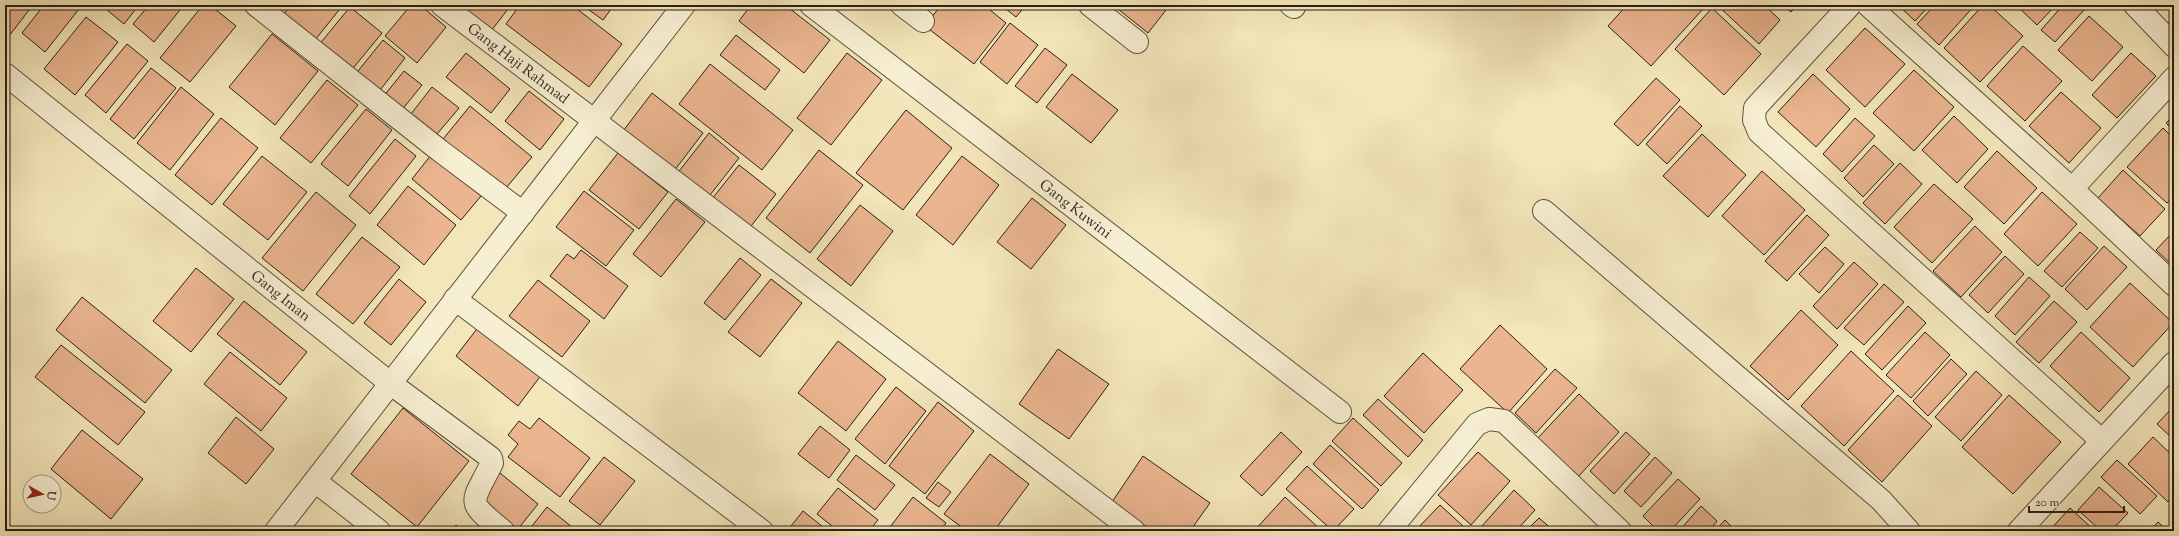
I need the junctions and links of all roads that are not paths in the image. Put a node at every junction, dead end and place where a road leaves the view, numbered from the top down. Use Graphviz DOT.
graph roads {
  1 [pos="256,5"];
  2 [pos="442,5"];
  3 [pos="684,5"];
  4 [pos="812,5"];
  5 [pos="902,5"];
  6 [pos="1090,5"];
  7 [pos="1850,5"];
  8 [pos="1868,5"];
  9 [pos="2135,5"];
  10 [pos="923,21"];
  11 [pos="1137,42"];
  12 [pos="2174,46"];
  13 [pos="5,74"];
  14 [pos="2174,78"];
  15 [pos="596,121"];
  16 [pos="2072,189"];
  17 [pos="1544,211"];
  18 [pos="523,213"];
  19 [pos="2174,285"];
  20 [pos="455,299"];
  21 [pos="2174,363"];
  22 [pos="390,383"];
  23 [pos="1340,412"];
  24 [pos="2101,440"];
  25 [pos="315,481"];
  26 [pos="276,531"];
  27 [pos="379,531"];
  28 [pos="503,531"];
  29 [pos="762,531"];
  30 [pos="1134,531"];
  31 [pos="1389,531"];
  32 [pos="1620,531"];
  33 [pos="1909,531"];
  34 [pos="2019,531"];
  1 -- 18 [label="street"];
  2 -- 15 [label="street, Gang Haji Rahmad"];
  3 -- 15 [label="street"];
  4 -- 23 [label="street, Gang Kuwini"];
  5 -- 10 [label="street"];
  6 -- 11 [label="street"];
  7 -- 24 [label="street"];
  8 -- 16 [label="street"];
  9 -- 12 [label="street"];
  13 -- 22 [label="street, Gang Iman"];
  14 -- 16 [label="street"];
  15 -- 18 [label="street"];
  15 -- 30 [label="street, Gang Haji Rahmad"];
  16 -- 19 [label="street"];
  17 -- 33 [label="street"];
  18 -- 20 [label="street"];
  20 -- 22 [label="street"];
  20 -- 29 [label="street"];
  21 -- 24 [label="street"];
  22 -- 25 [label="street"];
  22 -- 28 [label="street, Gang Iman"];
  24 -- 34 [label="street"];
  25 -- 26 [label="street"];
  25 -- 27 [label="street"];
  31 -- 32 [label="street"];
}
